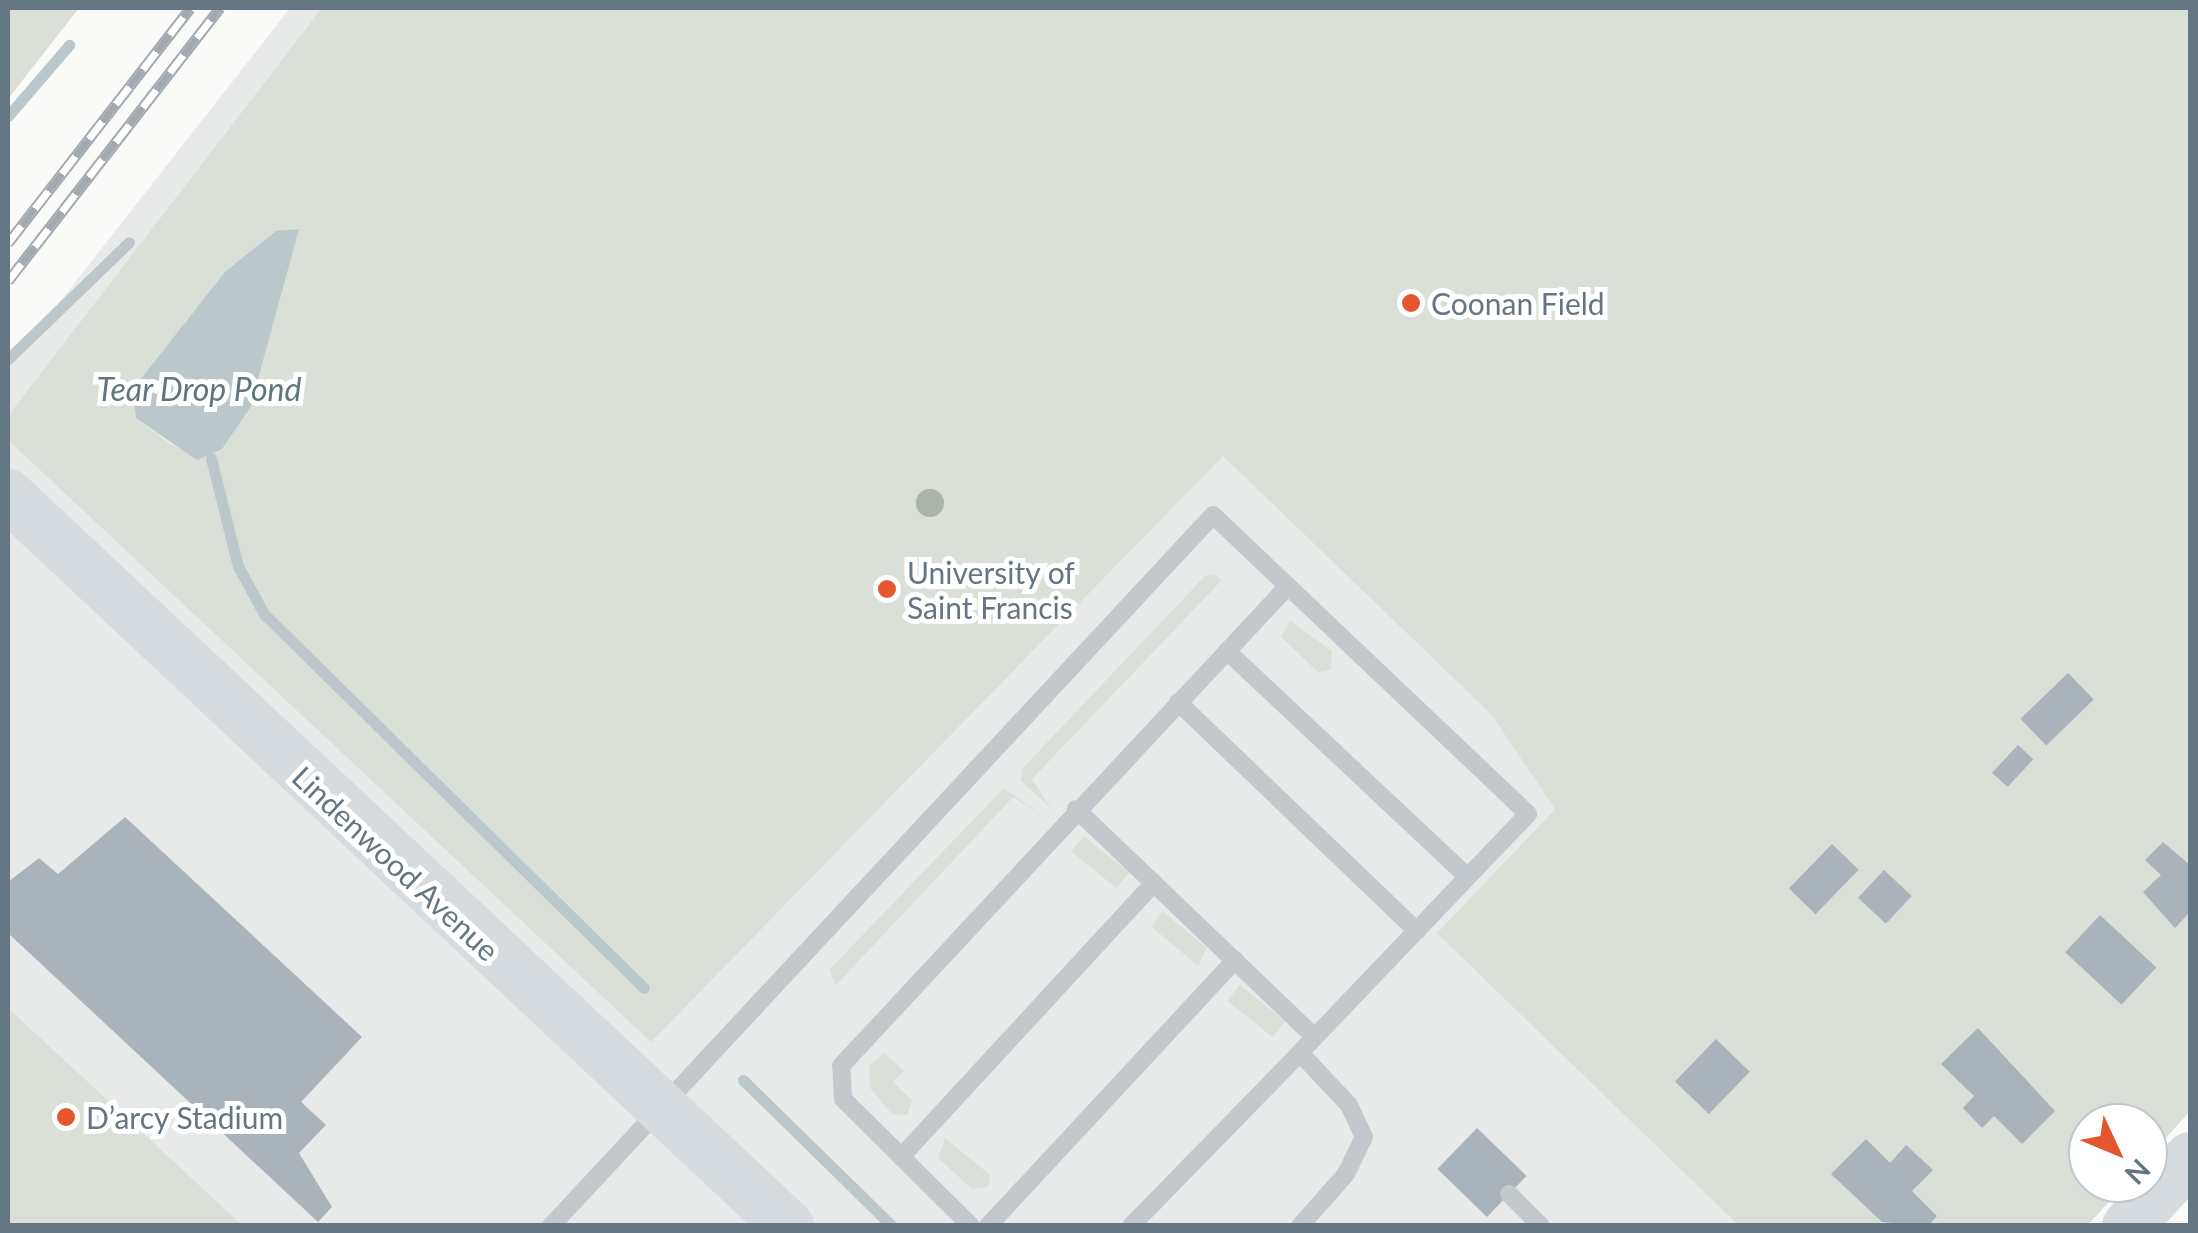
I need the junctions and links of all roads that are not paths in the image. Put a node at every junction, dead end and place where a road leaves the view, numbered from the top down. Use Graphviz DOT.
graph roads {
  1 [pos="8,495"];
  2 [pos="1288,586"];
  3 [pos="1227,651"];
  4 [pos="1178,702"];
  5 [pos="1076,809"];
  6 [pos="1468,878"];
  7 [pos="1154,883"];
  8 [pos="1417,931"];
  9 [pos="1235,960"];
  10 [pos="1316,1037"];
  11 [pos="1300,1053"];
  12 [pos="656,1105"];
  13 [pos="901,1156"];
  14 [pos="2190,1158"];
  15 [pos="1509,1194"];
  16 [pos="551,1226"];
  17 [pos="788,1226"];
  18 [pos="972,1226"];
  19 [pos="988,1226"];
  20 [pos="1131,1226"];
  21 [pos="1300,1226"];
  22 [pos="1540,1226"];
  23 [pos="2128,1226"];
  1 -- 12 [label="street, Lindenwood Avenue"];
  2 -- 3 [label="lane"];
  2 -- 6 [label="lane"];
  2 -- 12 [label="lane"];
  3 -- 4 [label="lane"];
  3 -- 6 [label="lane"];
  4 -- 5 [label="lane"];
  4 -- 8 [label="lane"];
  5 -- 7 [label="lane"];
  5 -- 13 [label="lane"];
  6 -- 8 [label="lane"];
  7 -- 9 [label="lane"];
  7 -- 13 [label="lane"];
  8 -- 10 [label="lane"];
  9 -- 10 [label="lane"];
  9 -- 19 [label="lane"];
  10 -- 11 [label="lane"];
  11 -- 20 [label="lane"];
  11 -- 21 [label="lane"];
  12 -- 16 [label="lane"];
  12 -- 17 [label="street, Lindenwood Avenue"];
  13 -- 18 [label="lane"];
  14 -- 23 [label="street"];
  15 -- 22 [label="lane"];
}
